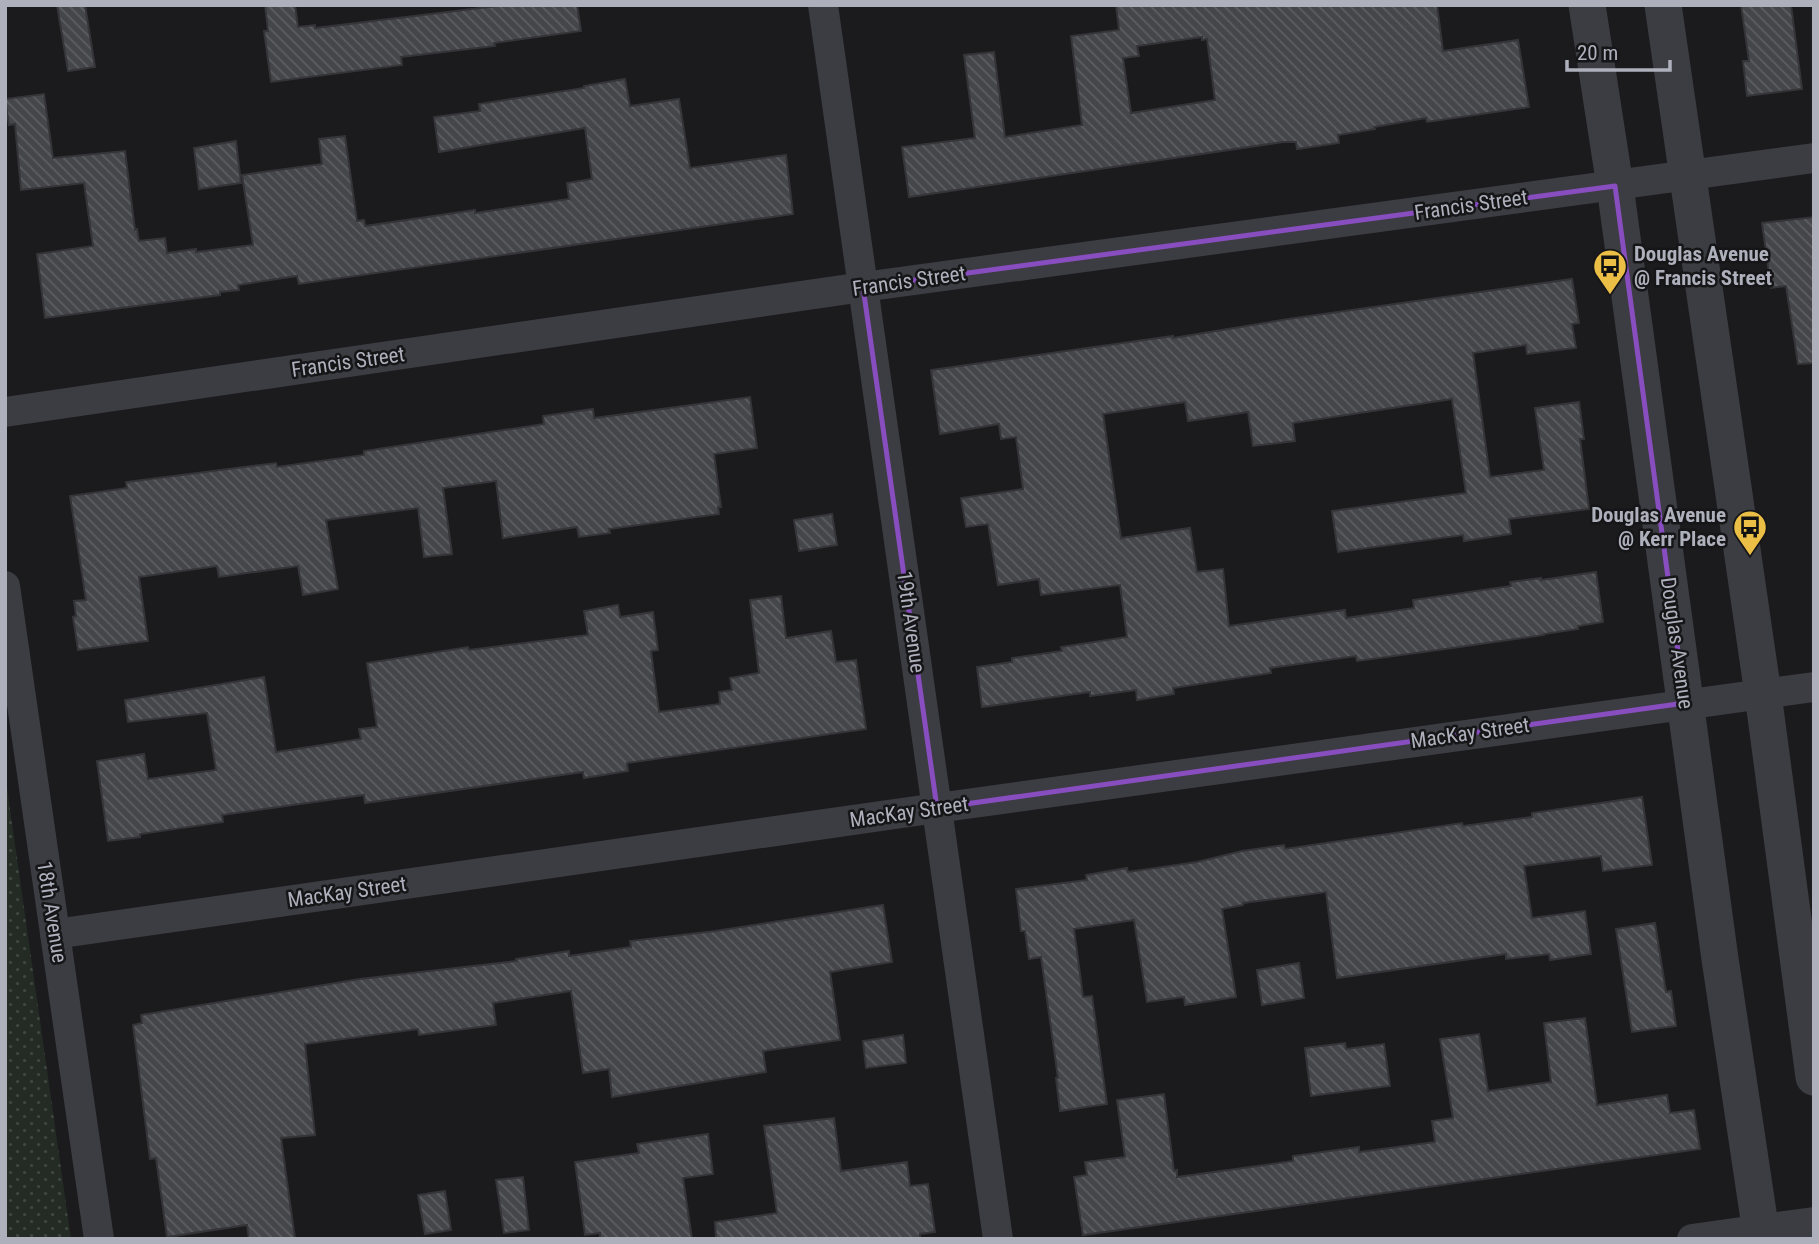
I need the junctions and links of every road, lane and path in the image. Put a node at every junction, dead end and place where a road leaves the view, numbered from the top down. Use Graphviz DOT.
graph roads {
  1 [pos="823,5"];
  2 [pos="1587,5"];
  3 [pos="1662,5"];
  4 [pos="1814,158"];
  5 [pos="1687,176"];
  6 [pos="1615,186"];
  7 [pos="863,287"];
  8 [pos="5,412"];
  9 [pos="5,586"];
  10 [pos="1814,687"];
  11 [pos="1763,694"];
  12 [pos="1685,703"];
  13 [pos="937,808"];
  14 [pos="55,934"];
  15 [pos="1814,1077"];
  16 [pos="1814,1222"];
  17 [pos="1762,1234"];
  18 [pos="99,1239"];
  19 [pos="998,1239"];
  20 [pos="1692,1239"];
  1 -- 7 [label="street, 19th Avenue"];
  2 -- 6 [label="street, Douglas Avenue"];
  3 -- 5 [label="street"];
  4 -- 5 [label="street, Francis Street"];
  5 -- 6 [label="street, Francis Street"];
  5 -- 11 [label="street"];
  6 -- 7 [label="street, Francis Street"];
  6 -- 12 [label="street, Douglas Avenue"];
  7 -- 8 [label="street, Francis Street"];
  7 -- 13 [label="street, 19th Avenue"];
  9 -- 14 [label="street, 18th Avenue"];
  10 -- 11 [label="street, MacKay Street"];
  11 -- 12 [label="street, MacKay Street"];
  11 -- 15 [label="street"];
  12 -- 13 [label="street, MacKay Street"];
  12 -- 17 [label="street, Douglas Avenue"];
  13 -- 14 [label="street, MacKay Street"];
  13 -- 19 [label="street, 19th Avenue"];
  14 -- 18 [label="street, 18th Avenue"];
  16 -- 17 [label="street"];
  17 -- 20 [label="street"];
}
